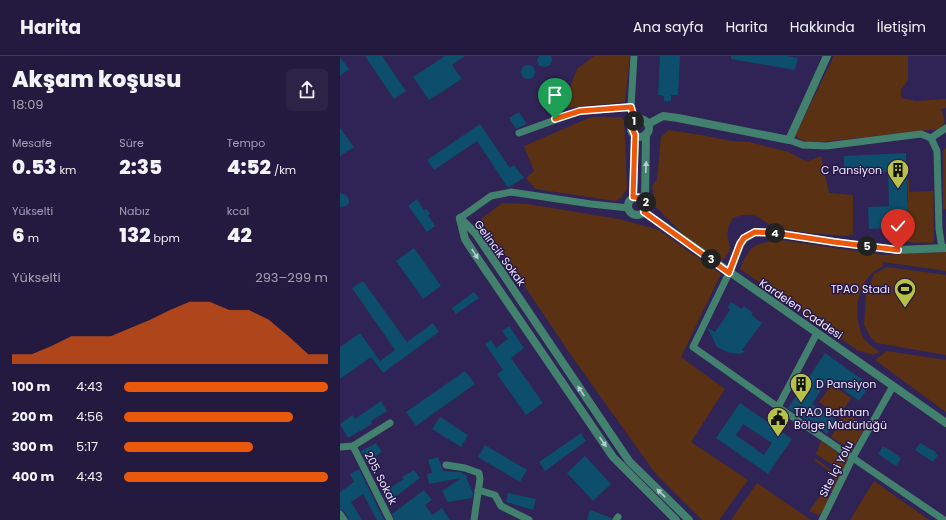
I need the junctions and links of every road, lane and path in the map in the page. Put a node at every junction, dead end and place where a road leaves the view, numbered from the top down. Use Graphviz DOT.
graph roads {
  1 [pos="634,56"];
  2 [pos="827,56"];
  3 [pos="631,107"];
  4 [pos="635,121"];
  5 [pos="648,124"];
  6 [pos="946,128"];
  7 [pos="519,133"];
  8 [pos="646,134"];
  9 [pos="635,135"];
  10 [pos="930,138"];
  11 [pos="789,140"];
  12 [pos="633,197"];
  13 [pos="645,200"];
  14 [pos="628,208"];
  15 [pos="644,212"];
  16 [pos="460,218"];
  17 [pos="944,248"];
  18 [pos="729,273"];
  19 [pos="817,333"];
  20 [pos="893,386"];
  21 [pos="778,407"];
  22 [pos="390,423"];
  23 [pos="946,423"];
  24 [pos="353,446"];
  25 [pos="340,447"];
  26 [pos="619,448"];
  27 [pos="613,457"];
  28 [pos="853,457"];
  29 [pos="446,465"];
  30 [pos="478,490"];
  31 [pos="340,514"];
  32 [pos="344,520"];
  33 [pos="390,520"];
  34 [pos="474,520"];
  35 [pos="529,520"];
  36 [pos="676,520"];
  37 [pos="689,520"];
  38 [pos="822,520"];
  39 [pos="944,520"];
  1 -- 3 [label="street"];
  2 -- 11 [label="street"];
  3 -- 4 [label="street"];
  3 -- 7 [label="street"];
  4 -- 5 [label="street"];
  4 -- 9 [label="street"];
  5 -- 8 [label="street"];
  5 -- 11 [label="street"];
  6 -- 10 [label="street"];
  8 -- 9 [label="street"];
  13 -- 8 [label="street, one-way"];
  9 -- 12 [label="street"];
  10 -- 11 [label="street"];
  10 -- 17 [label="street"];
  12 -- 13 [label="street"];
  12 -- 14 [label="street"];
  13 -- 15 [label="street"];
  14 -- 15 [label="street"];
  14 -- 16 [label="street"];
  15 -- 18 [label="street, Kardelen Caddesi"];
  26 -- 16 [label="street, Gelincik Sokak, one-way"];
  16 -- 27 [label="street, Gelincik Sokak, one-way"];
  17 -- 18 [label="street"];
  18 -- 19 [label="street, Kardelen Caddesi"];
  18 -- 21 [label="street"];
  19 -- 20 [label="street, Kardelen Caddesi"];
  19 -- 21 [label="street"];
  20 -- 23 [label="street, Kardelen Caddesi"];
  20 -- 28 [label="street, Site İçi Yolu"];
  21 -- 28 [label="street"];
  22 -- 24 [label="street"];
  24 -- 25 [label="street"];
  24 -- 33 [label="street, 205. Sokak"];
  26 -- 27 [label="street"];
  37 -- 26 [label="street, Gelincik Sokak, one-way"];
  27 -- 36 [label="street, Gelincik Sokak"];
  28 -- 38 [label="street, Site İçi Yolu"];
  28 -- 39 [label="street"];
  29 -- 30 [label="street"];
  30 -- 34 [label="street"];
  30 -- 35 [label="street"];
  31 -- 32 [label="street"];
}
